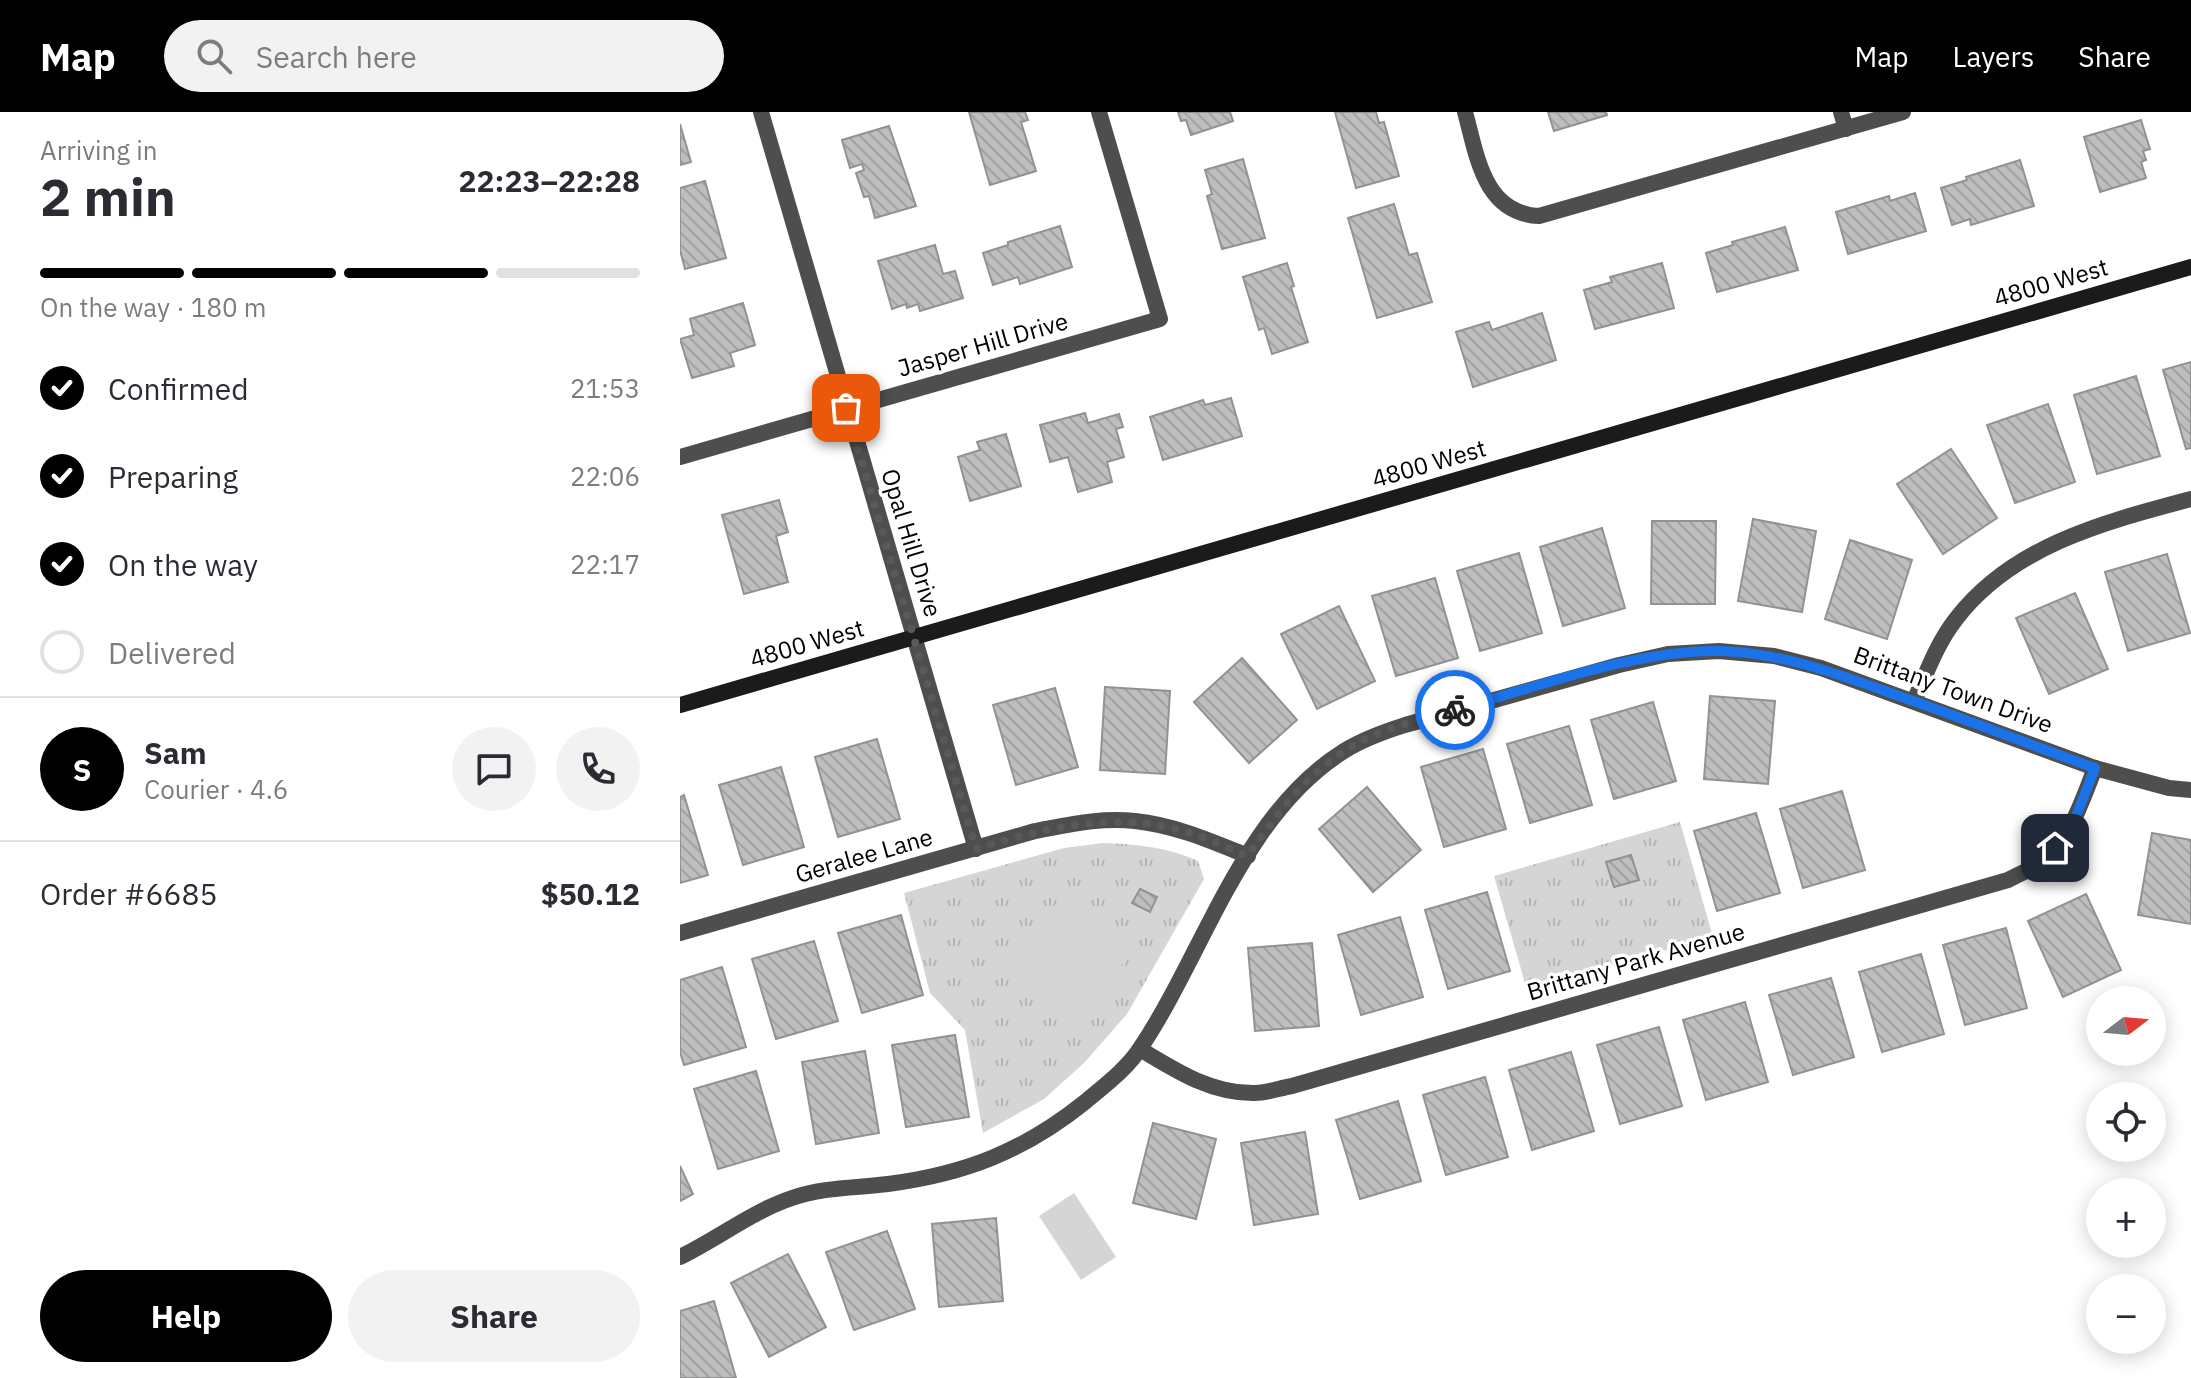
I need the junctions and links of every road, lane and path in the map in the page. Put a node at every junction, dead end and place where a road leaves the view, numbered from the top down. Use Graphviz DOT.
graph roads {
  1 [pos="761,112"];
  2 [pos="1099,112"];
  3 [pos="1465,112"];
  4 [pos="1903,112"];
  5 [pos="1843,120"];
  6 [pos="2191,267"];
  7 [pos="846,408"];
  8 [pos="680,457"];
  9 [pos="2191,499"];
  10 [pos="915,638"];
  11 [pos="1914,701"];
  12 [pos="680,705"];
  13 [pos="2095,768"];
  14 [pos="2191,790"];
  15 [pos="976,849"];
  16 [pos="1248,856"];
  17 [pos="680,933"];
  18 [pos="1140,1049"];
  19 [pos="680,1257"];
  1 -- 7 [label="street, Opal Hill Drive"];
  2 -- 7 [label="street, Jasper Hill Drive"];
  3 -- 5 [label="street"];
  4 -- 5 [label="street"];
  6 -- 10 [label="main road, 4800 West"];
  7 -- 8 [label="street, Jasper Hill Drive"];
  7 -- 10 [label="street, Opal Hill Drive"];
  9 -- 11 [label="street"];
  10 -- 12 [label="main road, 4800 West"];
  10 -- 15 [label="street, Opal Hill Drive"];
  11 -- 13 [label="street, Brittany Town Drive"];
  11 -- 16 [label="street, Brittany Town Drive"];
  13 -- 14 [label="street, Brittany Town Drive"];
  13 -- 18 [label="street, Brittany Park Avenue"];
  15 -- 16 [label="street, Geralee Lane"];
  15 -- 17 [label="street, Geralee Lane"];
  16 -- 18 [label="street, Brittany Town Drive"];
  18 -- 19 [label="street, Brittany Town Drive"];
}
